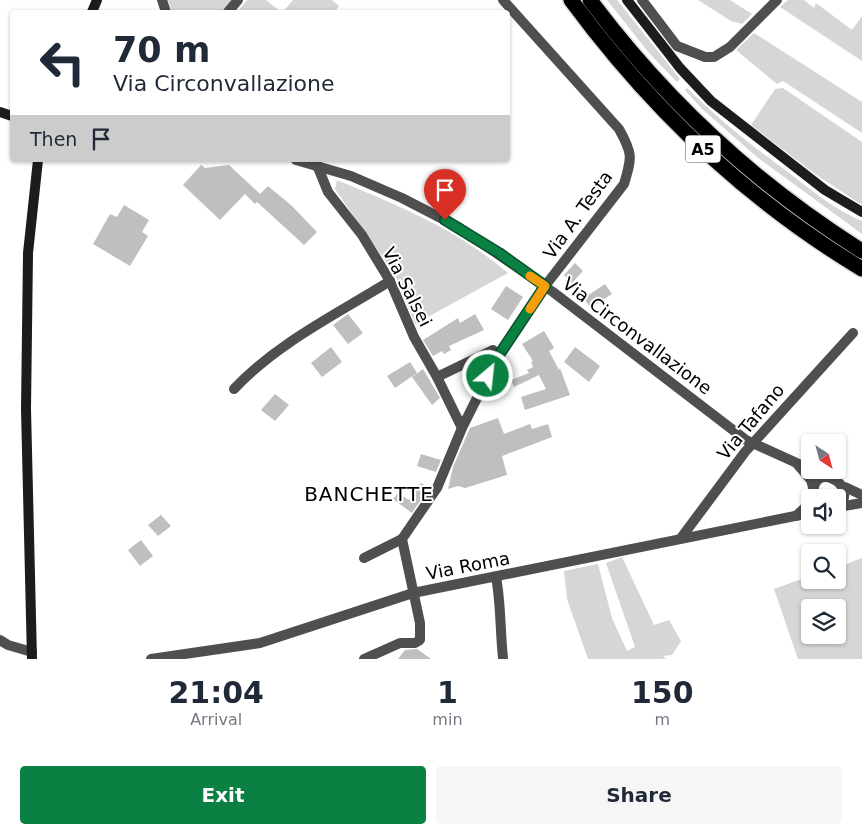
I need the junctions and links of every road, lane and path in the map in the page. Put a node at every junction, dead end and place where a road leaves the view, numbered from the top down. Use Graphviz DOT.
graph roads {
  1 [pos="238,0"];
  2 [pos="503,0"];
  3 [pos="571,0"];
  4 [pos="590,0"];
  5 [pos="627,0"];
  6 [pos="642,0"];
  7 [pos="777,0"];
  8 [pos="230,10"];
  9 [pos="38,162"];
  10 [pos="43,162"];
  11 [pos="303,162"];
  12 [pos="317,166"];
  13 [pos="38,171"];
  14 [pos="862,212"];
  15 [pos="862,251"];
  16 [pos="862,270"];
  17 [pos="390,281"];
  18 [pos="545,286"];
  19 [pos="853,333"];
  20 [pos="497,358"];
  21 [pos="437,377"];
  22 [pos="234,389"];
  23 [pos="462,428"];
  24 [pos="753,443"];
  25 [pos="796,463"];
  26 [pos="801,465"];
  27 [pos="822,479"];
  28 [pos="839,479"];
  29 [pos="845,487"];
  30 [pos="813,489"];
  31 [pos="816,489"];
  32 [pos="862,495"];
  33 [pos="862,503"];
  34 [pos="846,506"];
  35 [pos="801,511"];
  36 [pos="801,515"];
  37 [pos="795,516"];
  38 [pos="681,538"];
  39 [pos="402,539"];
  40 [pos="364,558"];
  41 [pos="496,577"];
  42 [pos="413,593"];
  43 [pos="0,640"];
  44 [pos="32,656"];
  45 [pos="503,658"];
  46 [pos="151,659"];
  47 [pos="364,659"];
  1 -- 8 [label="street"];
  2 -- 18 [label="street, Via A. Testa"];
  3 -- 16 [label="highway, A5"];
  4 -- 15 [label="highway, A5"];
  5 -- 14 [label="street"];
  6 -- 7 [label="street"];
  9 -- 13 [label="street"];
  10 -- 13 [label="street"];
  11 -- 12 [label="street, Via Circonvallazione"];
  12 -- 17 [label="street, Via Salsei"];
  12 -- 18 [label="street, Via Circonvallazione"];
  13 -- 44 [label="street"];
  17 -- 21 [label="street, Via Salsei"];
  17 -- 22 [label="street"];
  18 -- 20 [label="street, Via A. Testa"];
  18 -- 24 [label="street, Via Circonvallazione"];
  19 -- 24 [label="street, Via Tafano"];
  20 -- 21 [label="street"];
  20 -- 23 [label="street, Via A. Testa"];
  21 -- 23 [label="street, Via Salsei"];
  23 -- 39 [label="street, Via A. Testa"];
  24 -- 25 [label="street, Via Circonvallazione"];
  24 -- 38 [label="street, Via Tafano"];
  25 -- 26 [label="street, Via Circonvallazione"];
  25 -- 30 [label="street, Via Circonvallazione"];
  27 -- 31 [label="street"];
  28 -- 29 [label="street, Via Circonvallazione"];
  29 -- 32 [label="street, Via Circonvallazione"];
  33 -- 34 [label="street"];
  35 -- 37 [label="street, Via Roma"];
  36 -- 37 [label="street, Via Roma"];
  37 -- 38 [label="street, Via Roma"];
  38 -- 41 [label="street, Via Roma"];
  39 -- 40 [label="street"];
  39 -- 42 [label="street"];
  41 -- 42 [label="street, Via Roma"];
  41 -- 45 [label="street"];
  42 -- 46 [label="street, Via Roma"];
  42 -- 47 [label="street"];
  43 -- 44 [label="street"];
}
